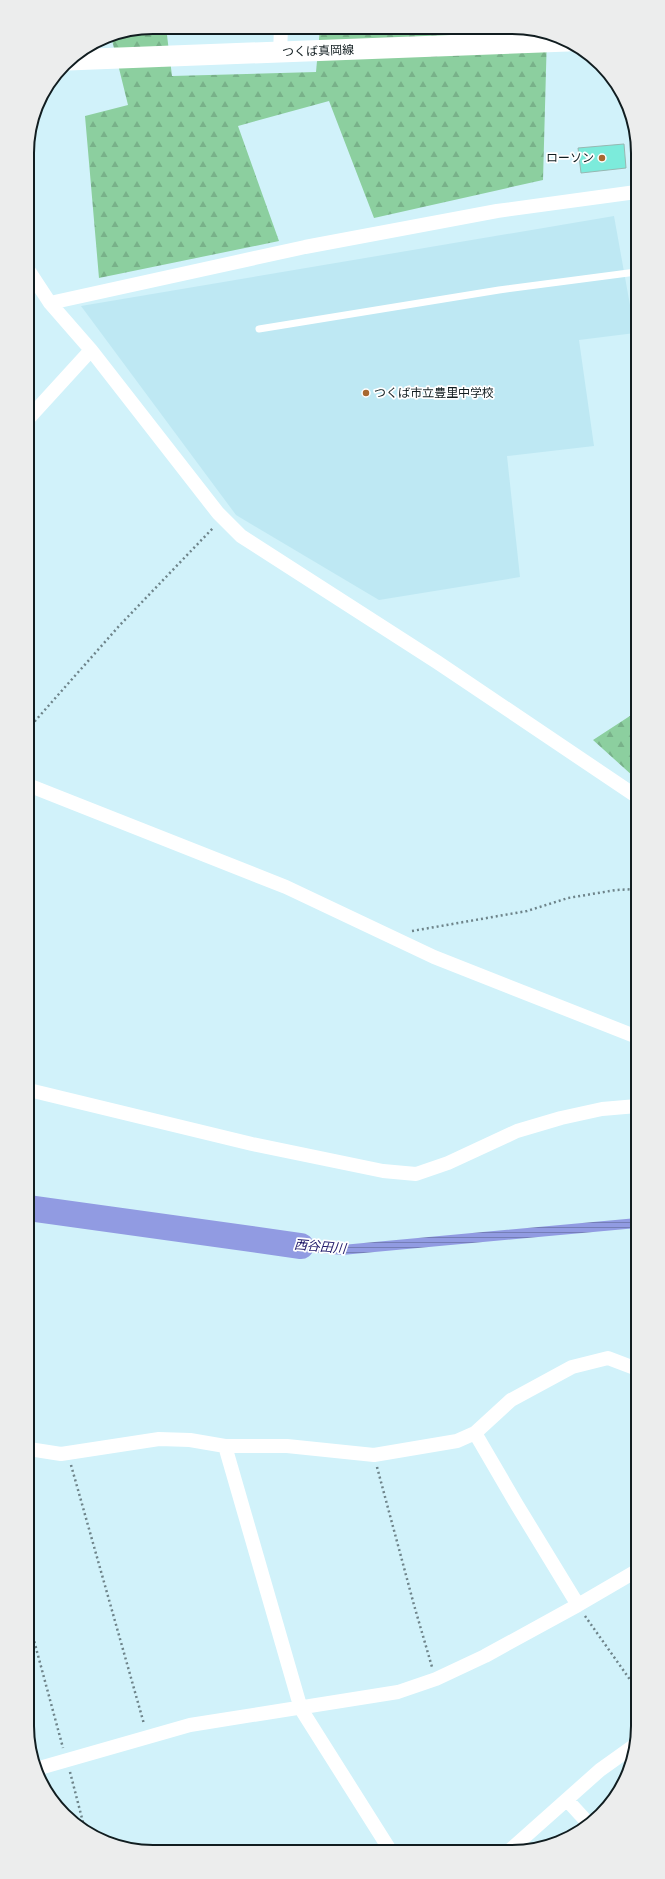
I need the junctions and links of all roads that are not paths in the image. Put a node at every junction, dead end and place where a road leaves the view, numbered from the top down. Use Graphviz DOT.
graph roads {
  1 [pos="281,34"];
  2 [pos="554,42"];
  3 [pos="280,53"];
  4 [pos="80,60"];
  5 [pos="631,193"];
  6 [pos="631,273"];
  7 [pos="34,277"];
  8 [pos="50,302"];
  9 [pos="259,329"];
  10 [pos="91,350"];
  11 [pos="34,412"];
  12 [pos="34,787"];
  13 [pos="631,793"];
  14 [pos="631,1035"];
  15 [pos="34,1091"];
  16 [pos="631,1107"];
  17 [pos="631,1367"];
  18 [pos="475,1433"];
  19 [pos="225,1446"];
  20 [pos="34,1450"];
  21 [pos="631,1574"];
  22 [pos="578,1605"];
  23 [pos="301,1708"];
  24 [pos="629,1749"];
  25 [pos="41,1767"];
  26 [pos="567,1800"];
  27 [pos="585,1819"];
  28 [pos="387,1845"];
  29 [pos="516,1845"];
  1 -- 3 [label="street"];
  2 -- 3 [label="main road, つくば真岡線"];
  3 -- 4 [label="main road, つくば真岡線"];
  5 -- 8 [label="street"];
  6 -- 9 [label="lane"];
  7 -- 8 [label="street"];
  8 -- 10 [label="street"];
  10 -- 11 [label="street"];
  10 -- 13 [label="street"];
  12 -- 14 [label="street"];
  15 -- 16 [label="street"];
  17 -- 18 [label="street"];
  18 -- 19 [label="street"];
  18 -- 22 [label="street"];
  19 -- 20 [label="street"];
  19 -- 23 [label="street"];
  21 -- 22 [label="street"];
  22 -- 23 [label="street"];
  23 -- 25 [label="street"];
  23 -- 28 [label="street"];
  24 -- 26 [label="street"];
  26 -- 27 [label="street"];
  26 -- 29 [label="street"];
}
